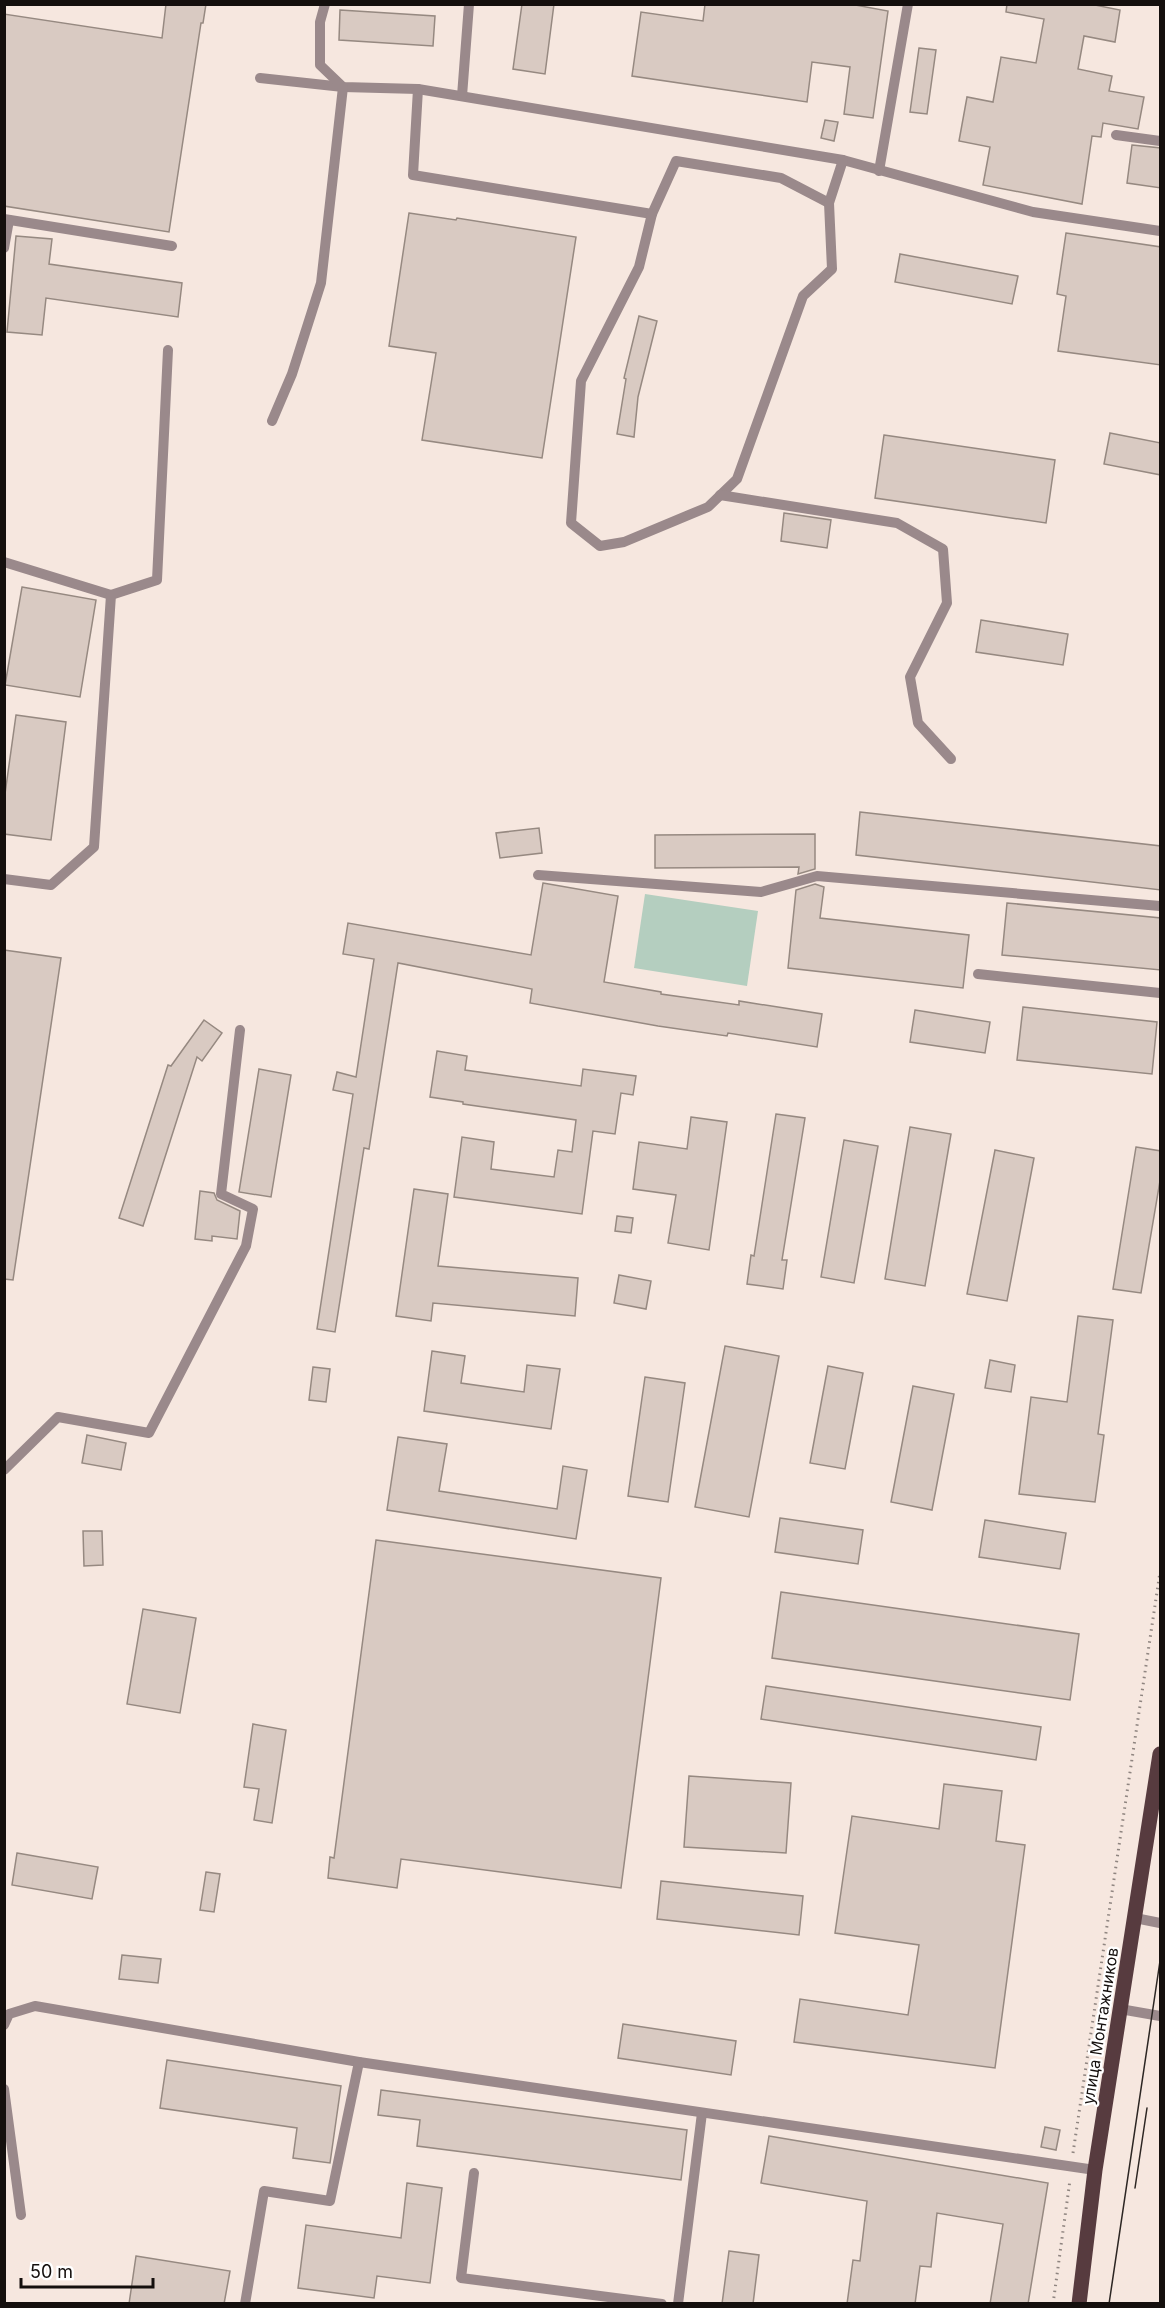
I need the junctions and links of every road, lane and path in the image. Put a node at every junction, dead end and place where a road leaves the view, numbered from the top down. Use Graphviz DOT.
graph roads {
  1 [pos="325,4"];
  2 [pos="469,4"];
  3 [pos="908,4"];
  4 [pos="260,78"];
  5 [pos="343,87"];
  6 [pos="418,89"];
  7 [pos="462,96"];
  8 [pos="1116,135"];
  9 [pos="1161,141"];
  10 [pos="843,160"];
  11 [pos="879,171"];
  12 [pos="829,203"];
  13 [pos="652,214"];
  14 [pos="7,220"];
  15 [pos="1161,231"];
  16 [pos="172,246"];
  17 [pos="4,248"];
  18 [pos="168,350"];
  19 [pos="272,421"];
  20 [pos="720,495"];
  21 [pos="4,562"];
  22 [pos="111,595"];
  23 [pos="951,759"];
  24 [pos="538,875"];
  25 [pos="4,879"];
  26 [pos="1161,906"];
  27 [pos="978,974"];
  28 [pos="1161,993"];
  29 [pos="240,1029"];
  30 [pos="4,1470"];
  31 [pos="1161,1572"];
  32 [pos="1161,1754"];
  33 [pos="1135,1918"];
  34 [pos="1161,1923"];
  35 [pos="1120,2009"];
  36 [pos="1161,2016"];
  37 [pos="4,2025"];
  38 [pos="359,2062"];
  39 [pos="4,2089"];
  40 [pos="702,2113"];
  41 [pos="1071,2167"];
  42 [pos="1095,2170"];
  43 [pos="474,2173"];
  44 [pos="21,2215"];
  45 [pos="245,2304"];
  46 [pos="662,2304"];
  47 [pos="678,2304"];
  48 [pos="1053,2304"];
  49 [pos="1078,2304"];
  1 -- 5 [label="lane"];
  2 -- 7 [label="lane"];
  3 -- 11 [label="lane"];
  4 -- 5 [label="lane"];
  5 -- 6 [label="lane"];
  5 -- 19 [label="lane"];
  6 -- 7 [label="lane"];
  6 -- 13 [label="lane"];
  7 -- 10 [label="lane"];
  8 -- 9 [label="lane"];
  10 -- 11 [label="lane"];
  10 -- 12 [label="lane"];
  11 -- 15 [label="lane"];
  12 -- 13 [label="lane"];
  12 -- 20 [label="lane"];
  13 -- 20 [label="lane"];
  14 -- 16 [label="lane"];
  14 -- 17 [label="lane"];
  18 -- 22 [label="lane"];
  20 -- 23 [label="lane"];
  21 -- 22 [label="lane"];
  22 -- 25 [label="lane"];
  24 -- 26 [label="lane"];
  27 -- 28 [label="lane"];
  29 -- 30 [label="lane"];
  31 -- 41 [label="path"];
  32 -- 33 [label="main road, улица Монтажников"];
  33 -- 34 [label="lane"];
  33 -- 35 [label="main road, улица Монтажников"];
  35 -- 36 [label="lane"];
  35 -- 42 [label="main road, улица Монтажников"];
  37 -- 38 [label="lane"];
  38 -- 40 [label="lane"];
  38 -- 45 [label="lane"];
  39 -- 44 [label="lane"];
  40 -- 41 [label="lane"];
  40 -- 47 [label="lane"];
  41 -- 42 [label="lane"];
  41 -- 48 [label="path"];
  42 -- 49 [label="main road, улица Монтажников"];
  43 -- 46 [label="lane"];
}
